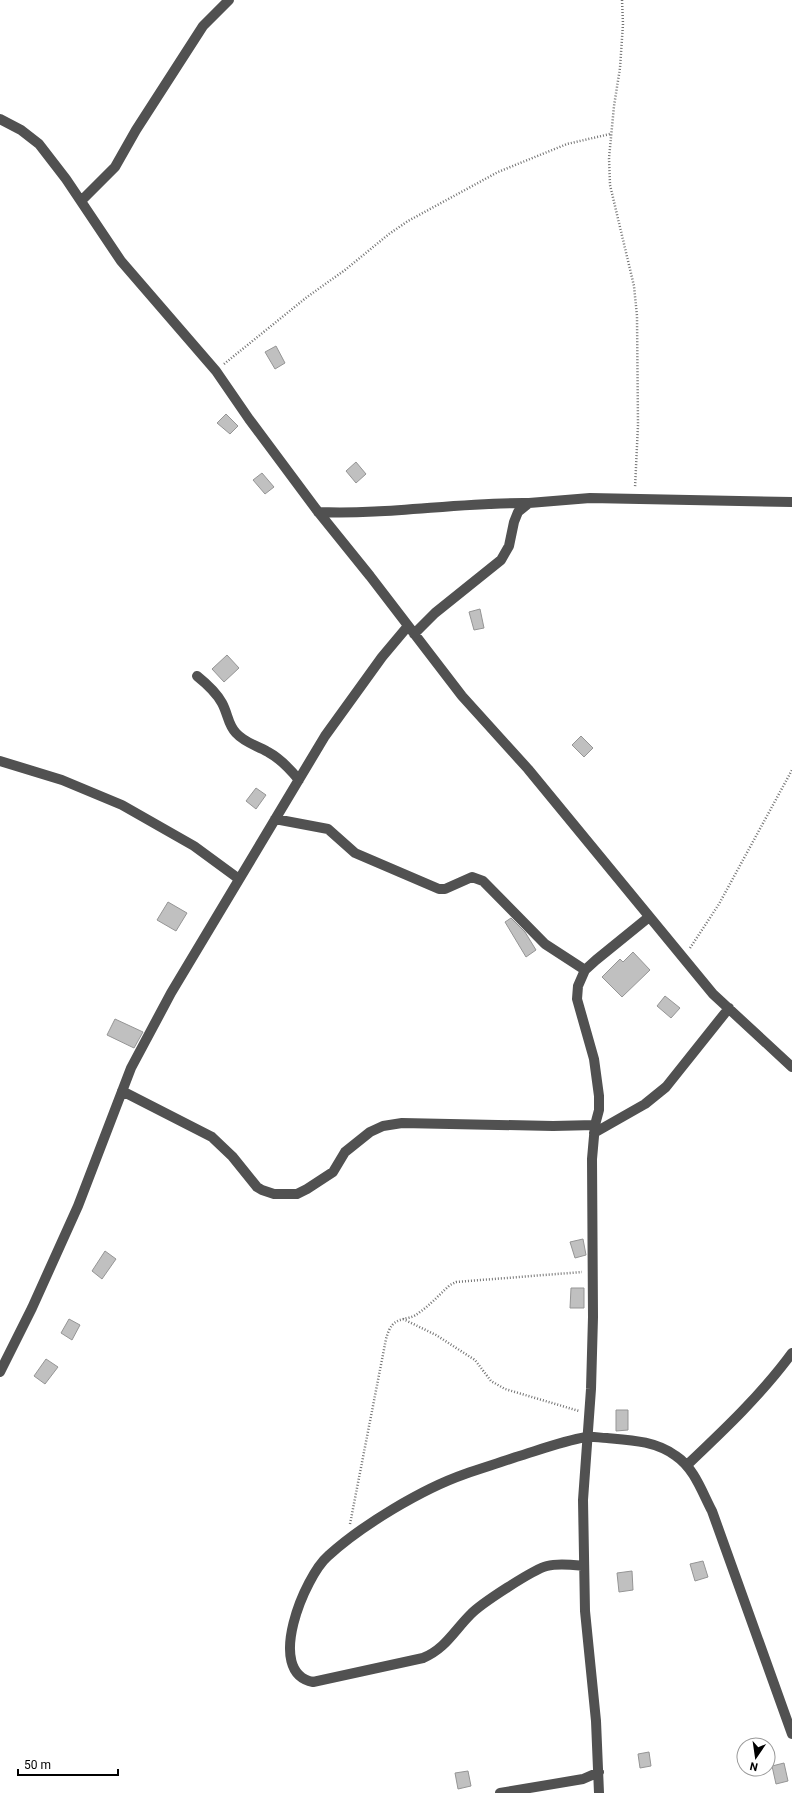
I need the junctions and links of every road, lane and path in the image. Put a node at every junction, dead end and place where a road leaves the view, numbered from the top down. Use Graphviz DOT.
graph roads {
  1 [pos="229,0"];
  2 [pos="622,0"];
  3 [pos="0,119"];
  4 [pos="610,134"];
  5 [pos="81,201"];
  6 [pos="216,371"];
  7 [pos="635,499"];
  8 [pos="792,502"];
  9 [pos="529,503"];
  10 [pos="318,512"];
  11 [pos="411,630"];
  12 [pos="198,676"];
  13 [pos="0,761"];
  14 [pos="792,770"];
  15 [pos="299,780"];
  16 [pos="275,819"];
  17 [pos="239,879"];
  18 [pos="649,917"];
  19 [pos="684,958"];
  20 [pos="585,970"];
  21 [pos="728,1008"];
  22 [pos="792,1068"];
  23 [pos="122,1091"];
  24 [pos="594,1129"];
  25 [pos="592,1271"];
  26 [pos="402,1318"];
  27 [pos="792,1353"];
  28 [pos="0,1372"];
  29 [pos="590,1414"];
  30 [pos="588,1437"];
  31 [pos="687,1466"];
  32 [pos="347,1540"];
  33 [pos="584,1566"];
  34 [pos="792,1734"];
  35 [pos="599,1772"];
  36 [pos="500,1793"];
  37 [pos="599,1793"];
  1 -- 5 [label="street"];
  2 -- 4 [label="path"];
  3 -- 5 [label="street"];
  4 -- 6 [label="path"];
  4 -- 7 [label="path"];
  5 -- 6 [label="street"];
  6 -- 10 [label="street"];
  7 -- 8 [label="street"];
  7 -- 9 [label="street"];
  9 -- 10 [label="street"];
  9 -- 11 [label="street"];
  10 -- 11 [label="street"];
  11 -- 15 [label="street"];
  11 -- 18 [label="street"];
  12 -- 15 [label="street"];
  13 -- 17 [label="street"];
  14 -- 19 [label="path"];
  15 -- 16 [label="street"];
  16 -- 17 [label="street"];
  16 -- 20 [label="street"];
  17 -- 23 [label="street"];
  18 -- 19 [label="street"];
  18 -- 20 [label="street"];
  19 -- 21 [label="street"];
  20 -- 24 [label="street"];
  21 -- 22 [label="street"];
  21 -- 24 [label="street"];
  23 -- 24 [label="street"];
  23 -- 28 [label="street"];
  24 -- 25 [label="street"];
  25 -- 26 [label="path"];
  25 -- 29 [label="street"];
  26 -- 29 [label="path"];
  26 -- 32 [label="path"];
  27 -- 31 [label="street"];
  29 -- 30 [label="street"];
  30 -- 31 [label="street"];
  30 -- 32 [label="street"];
  30 -- 33 [label="street"];
  31 -- 34 [label="street"];
  32 -- 33 [label="street"];
  33 -- 35 [label="street"];
  35 -- 36 [label="street"];
  35 -- 37 [label="street"];
}
